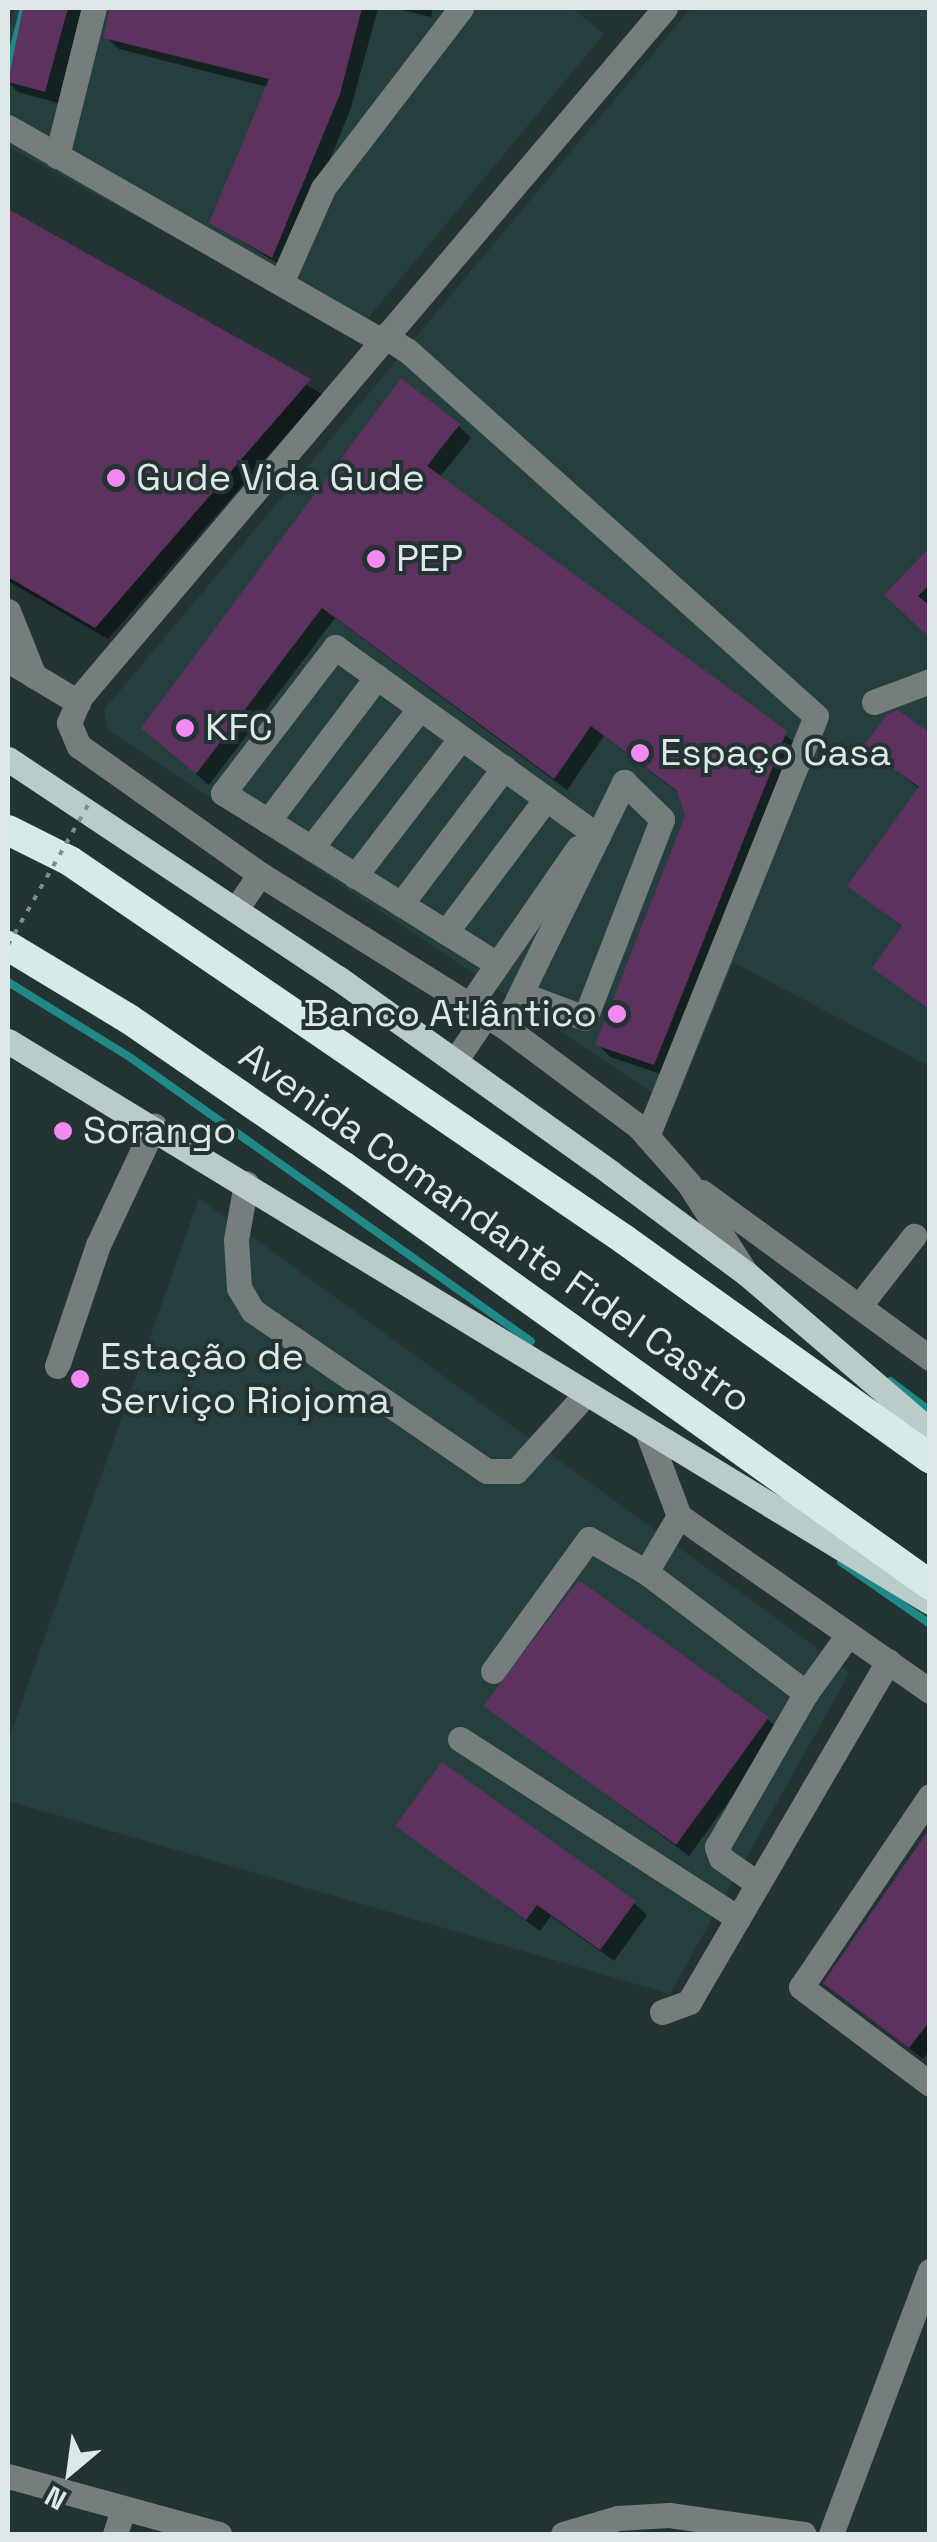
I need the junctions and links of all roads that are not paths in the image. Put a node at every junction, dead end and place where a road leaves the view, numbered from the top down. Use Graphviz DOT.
graph roads {
  1 [pos="94,8"];
  2 [pos="460,8"];
  3 [pos="665,8"];
  4 [pos="8,127"];
  5 [pos="57,156"];
  6 [pos="281,283"];
  7 [pos="382,338"];
  8 [pos="8,610"];
  9 [pos="8,660"];
  10 [pos="34,676"];
  11 [pos="378,677"];
  12 [pos="930,681"];
  13 [pos="78,702"];
  14 [pos="874,702"];
  15 [pos="420,708"];
  16 [pos="461,738"];
  17 [pos="8,759"];
  18 [pos="504,768"];
  19 [pos="8,772"];
  20 [pos="58,795"];
  21 [pos="546,799"];
  22 [pos="268,821"];
  23 [pos="8,830"];
  24 [pos="594,833"];
  25 [pos="311,848"];
  26 [pos="260,874"];
  27 [pos="356,876"];
  28 [pos="402,904"];
  29 [pos="236,909"];
  30 [pos="446,932"];
  31 [pos="8,945"];
  32 [pos="497,964"];
  33 [pos="521,994"];
  34 [pos="487,1015"];
  35 [pos="12,1044"];
  36 [pos="455,1061"];
  37 [pos="154,1126"];
  38 [pos="647,1136"];
  39 [pos="246,1183"];
  40 [pos="690,1184"];
  41 [pos="914,1236"];
  42 [pos="747,1274"];
  43 [pos="860,1306"];
  44 [pos="930,1358"];
  45 [pos="57,1366"];
  46 [pos="586,1394"];
  47 [pos="647,1431"];
  48 [pos="930,1431"];
  49 [pos="930,1458"];
  50 [pos="679,1516"];
  51 [pos="646,1572"];
  52 [pos="930,1585"];
  53 [pos="930,1602"];
  54 [pos="848,1634"];
  55 [pos="888,1661"];
  56 [pos="493,1670"];
  57 [pos="930,1691"];
  58 [pos="806,1693"];
  59 [pos="460,1739"];
  60 [pos="930,1796"];
  61 [pos="758,1884"];
  62 [pos="738,1918"];
  63 [pos="662,2012"];
  64 [pos="930,2084"];
  65 [pos="930,2271"];
  66 [pos="8,2476"];
  67 [pos="123,2509"];
  68 [pos="115,2534"];
  69 [pos="219,2534"];
  70 [pos="563,2534"];
  71 [pos="804,2534"];
  72 [pos="832,2534"];
  1 -- 5 [label="street"];
  2 -- 6 [label="street"];
  3 -- 7 [label="street"];
  4 -- 5 [label="street"];
  5 -- 6 [label="street"];
  6 -- 7 [label="street"];
  7 -- 13 [label="street"];
  7 -- 38 [label="street"];
  8 -- 10 [label="street"];
  9 -- 10 [label="street"];
  10 -- 13 [label="street"];
  11 -- 15 [label="street"];
  11 -- 22 [label="street"];
  11 -- 22 [label="street"];
  12 -- 14 [label="street"];
  13 -- 26 [label="street"];
  15 -- 16 [label="street"];
  15 -- 25 [label="street"];
  16 -- 18 [label="street"];
  16 -- 27 [label="street"];
  17 -- 20 [label="main road"];
  18 -- 21 [label="street"];
  18 -- 28 [label="street"];
  19 -- 20 [label="main road"];
  20 -- 29 [label="main road"];
  21 -- 24 [label="street"];
  21 -- 30 [label="street"];
  22 -- 25 [label="street"];
  23 -- 49 [label="highway, Avenida Comandante Fidel Castro"];
  24 -- 32 [label="street"];
  24 -- 33 [label="street"];
  24 -- 33 [label="street"];
  25 -- 27 [label="street"];
  26 -- 29 [label="street"];
  26 -- 34 [label="street"];
  27 -- 28 [label="street"];
  28 -- 30 [label="street"];
  29 -- 36 [label="main road"];
  30 -- 32 [label="street"];
  31 -- 52 [label="highway, Avenida Comandante Fidel Castro"];
  32 -- 34 [label="street"];
  33 -- 34 [label="street"];
  34 -- 36 [label="street"];
  34 -- 38 [label="street"];
  35 -- 37 [label="main road"];
  36 -- 42 [label="main road"];
  37 -- 39 [label="main road"];
  37 -- 45 [label="street"];
  38 -- 40 [label="street"];
  39 -- 46 [label="main road"];
  39 -- 46 [label="street"];
  40 -- 42 [label="street"];
  40 -- 43 [label="street"];
  41 -- 43 [label="street"];
  42 -- 48 [label="main road"];
  43 -- 44 [label="street"];
  46 -- 47 [label="main road"];
  47 -- 50 [label="street"];
  47 -- 53 [label="main road"];
  50 -- 51 [label="street"];
  50 -- 54 [label="street"];
  51 -- 56 [label="street"];
  51 -- 58 [label="street"];
  54 -- 55 [label="street"];
  54 -- 58 [label="street"];
  55 -- 57 [label="street"];
  55 -- 61 [label="street"];
  58 -- 61 [label="street"];
  59 -- 62 [label="street"];
  60 -- 64 [label="street"];
  61 -- 62 [label="street"];
  62 -- 63 [label="street"];
  65 -- 72 [label="street"];
  66 -- 67 [label="street"];
  67 -- 68 [label="street"];
  67 -- 69 [label="street"];
  70 -- 71 [label="street"];
}
